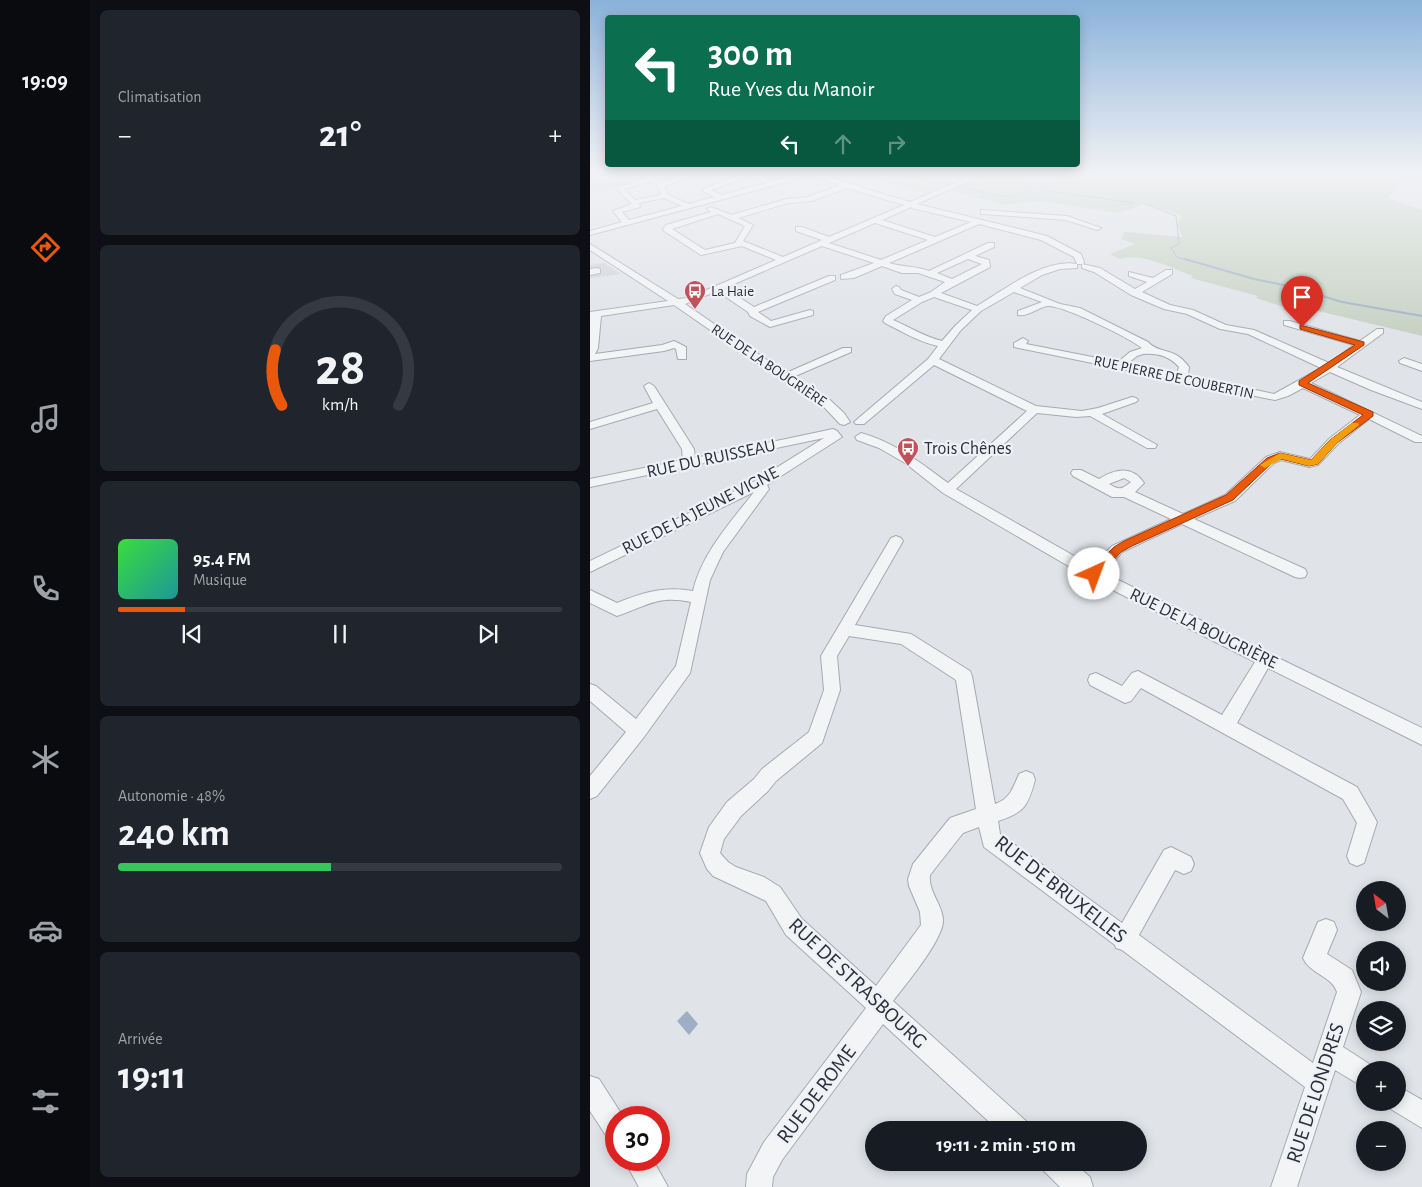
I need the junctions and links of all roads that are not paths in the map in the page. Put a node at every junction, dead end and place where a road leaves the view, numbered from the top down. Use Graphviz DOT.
graph roads {
  1 [pos="607,228"];
  2 [pos="667,228"];
  3 [pos="748,228"];
  4 [pos="855,228"];
  5 [pos="889,228"];
  6 [pos="962,228"];
  7 [pos="1004,228"];
  8 [pos="1024,228"];
  9 [pos="799,229"];
  10 [pos="1019,232"];
  11 [pos="590,233"];
  12 [pos="826,241"];
  13 [pos="931,242"];
  14 [pos="741,244"];
  15 [pos="991,245"];
  16 [pos="590,246"];
  17 [pos="968,256"];
  18 [pos="784,260"];
  19 [pos="882,263"];
  20 [pos="1080,265"];
  21 [pos="1169,272"];
  22 [pos="931,274"];
  23 [pos="1132,274"];
  24 [pos="1154,282"];
  25 [pos="949,284"];
  26 [pos="718,288"];
  27 [pos="1012,288"];
  28 [pos="896,289"];
  29 [pos="1134,292"];
  30 [pos="934,294"];
  31 [pos="919,300"];
  32 [pos="678,302"];
  33 [pos="1050,302"];
  34 [pos="978,309"];
  35 [pos="753,311"];
  36 [pos="810,313"];
  37 [pos="1021,313"];
  38 [pos="593,314"];
  39 [pos="1287,323"];
  40 [pos="1380,331"];
  41 [pos="1023,341"];
  42 [pos="1361,344"];
  43 [pos="945,345"];
  44 [pos="847,350"];
  45 [pos="1152,351"];
  46 [pos="590,354"];
  47 [pos="682,357"];
  48 [pos="590,358"];
  49 [pos="932,360"];
  50 [pos="1404,361"];
  51 [pos="1120,366"];
  52 [pos="1330,367"];
  53 [pos="1422,368"];
  54 [pos="785,377"];
  55 [pos="1182,378"];
  56 [pos="1302,383"];
  57 [pos="649,386"];
  58 [pos="1132,400"];
  59 [pos="660,405"];
  60 [pos="1422,406"];
  61 [pos="1034,410"];
  62 [pos="1092,413"];
  63 [pos="1370,414"];
  64 [pos="844,422"];
  65 [pos="860,422"];
  66 [pos="590,426"];
  67 [pos="834,435"];
  68 [pos="861,437"];
  69 [pos="1419,438"];
  70 [pos="1151,445"];
  71 [pos="689,463"];
  72 [pos="1077,473"];
  73 [pos="590,483"];
  74 [pos="760,484"];
  75 [pos="1098,485"];
  76 [pos="948,490"];
  77 [pos="1126,493"];
  78 [pos="1184,519"];
  79 [pos="896,541"];
  80 [pos="590,567"];
  81 [pos="1300,573"];
  82 [pos="1094,574"];
  83 [pos="590,596"];
  84 [pos="700,598"];
  85 [pos="844,629"];
  86 [pos="1265,659"];
  87 [pos="1096,680"];
  88 [pos="590,691"];
  89 [pos="1226,725"];
  90 [pos="638,731"];
  91 [pos="1422,737"];
  92 [pos="1026,780"];
  93 [pos="593,782"];
  94 [pos="986,815"];
  95 [pos="1357,856"];
  96 [pos="1184,864"];
  97 [pos="1326,930"];
  98 [pos="1124,940"];
  99 [pos="880,1004"];
  100 [pos="1328,1051"];
  101 [pos="1356,1070"];
  102 [pos="1319,1082"];
  103 [pos="590,1088"];
  104 [pos="1406,1104"];
  105 [pos="605,1111"];
  106 [pos="1422,1115"];
  107 [pos="1007,1121"];
  108 [pos="644,1171"];
  109 [pos="1063,1171"];
  110 [pos="655,1187"];
  111 [pos="759,1187"];
  112 [pos="1080,1187"];
  113 [pos="1284,1187"];
  1 -- 11 [label="street"];
  2 -- 14 [label="street"];
  3 -- 14 [label="street"];
  4 -- 12 [label="street"];
  5 -- 13 [label="street"];
  6 -- 13 [label="street"];
  7 -- 10 [label="street"];
  8 -- 10 [label="street"];
  9 -- 12 [label="street"];
  10 -- 20 [label="street"];
  12 -- 18 [label="street"];
  12 -- 19 [label="street"];
  13 -- 19 [label="street"];
  14 -- 18 [label="street"];
  15 -- 17 [label="street"];
  16 -- 32 [label="street, RUE DE LA BOUGRIÈRE"];
  17 -- 22 [label="street"];
  17 -- 25 [label="street"];
  18 -- 26 [label="street"];
  19 -- 22 [label="street"];
  19 -- 35 [label="street"];
  20 -- 27 [label="street"];
  20 -- 29 [label="street"];
  21 -- 24 [label="street"];
  22 -- 25 [label="street"];
  23 -- 24 [label="street"];
  24 -- 29 [label="street"];
  25 -- 30 [label="street"];
  26 -- 32 [label="street"];
  26 -- 35 [label="street"];
  27 -- 33 [label="street"];
  27 -- 34 [label="street"];
  28 -- 31 [label="street"];
  29 -- 52 [label="street"];
  30 -- 31 [label="street"];
  30 -- 34 [label="street"];
  31 -- 43 [label="street"];
  32 -- 38 [label="street"];
  32 -- 54 [label="street, RUE DE LA BOUGRIÈRE"];
  33 -- 37 [label="street"];
  33 -- 45 [label="street"];
  34 -- 43 [label="street"];
  35 -- 36 [label="street"];
  38 -- 46 [label="street"];
  39 -- 42 [label="street"];
  40 -- 42 [label="street, RUE PIERRE DE COUBERTIN"];
  41 -- 51 [label="street, RUE PIERRE DE COUBERTIN"];
  42 -- 52 [label="street, RUE PIERRE DE COUBERTIN"];
  43 -- 49 [label="street"];
  44 -- 54 [label="street"];
  45 -- 51 [label="street"];
  45 -- 55 [label="street"];
  47 -- 48 [label="street"];
  49 -- 61 [label="street"];
  49 -- 65 [label="street"];
  50 -- 53 [label="street"];
  51 -- 55 [label="street, RUE PIERRE DE COUBERTIN"];
  52 -- 56 [label="street, RUE PIERRE DE COUBERTIN"];
  52 -- 60 [label="street"];
  54 -- 64 [label="street, RUE DE LA BOUGRIÈRE"];
  55 -- 56 [label="street, RUE PIERRE DE COUBERTIN"];
  56 -- 63 [label="street"];
  57 -- 59 [label="street"];
  58 -- 62 [label="street"];
  59 -- 66 [label="street"];
  59 -- 71 [label="street"];
  61 -- 62 [label="street"];
  61 -- 76 [label="street"];
  62 -- 70 [label="street"];
  63 -- 69 [label="street"];
  63 -- 78 [label="street"];
  64 -- 65 [label="street"];
  64 -- 67 [label="street"];
  65 -- 68 [label="street"];
  67 -- 68 [label="street, RUE DU RUISSEAU"];
  67 -- 71 [label="street, RUE DU RUISSEAU"];
  67 -- 74 [label="street, RUE DE LA JEUNE VIGNE"];
  68 -- 76 [label="street, RUE DE LA BOUGRIÈRE"];
  71 -- 73 [label="street, RUE DU RUISSEAU"];
  72 -- 75 [label="street"];
  74 -- 80 [label="street, RUE DE LA JEUNE VIGNE"];
  74 -- 84 [label="street"];
  75 -- 77 [label="street"];
  75 -- 77 [label="street"];
  76 -- 82 [label="street, RUE DE LA BOUGRIÈRE"];
  77 -- 78 [label="street"];
  78 -- 81 [label="street"];
  78 -- 82 [label="street"];
  79 -- 85 [label="street"];
  82 -- 86 [label="street, RUE DE LA BOUGRIÈRE"];
  83 -- 84 [label="street"];
  84 -- 90 [label="street"];
  85 -- 94 [label="street, RUE DE BRUXELLES"];
  85 -- 99 [label="street, RUE DE STRASBOURG"];
  86 -- 89 [label="street"];
  86 -- 91 [label="street, RUE DE LA BOUGRIÈRE"];
  87 -- 89 [label="street"];
  88 -- 90 [label="street"];
  89 -- 95 [label="street"];
  90 -- 93 [label="street"];
  92 -- 94 [label="street"];
  94 -- 98 [label="street, RUE DE BRUXELLES"];
  94 -- 99 [label="street, RUE DE ROME"];
  96 -- 98 [label="street"];
  97 -- 100 [label="street, RUE DE LONDRES"];
  98 -- 102 [label="street, RUE DE BRUXELLES"];
  99 -- 107 [label="street, RUE DE STRASBOURG"];
  99 -- 111 [label="street, RUE DE ROME"];
  100 -- 101 [label="street"];
  100 -- 102 [label="street, RUE DE LONDRES"];
  102 -- 113 [label="street, RUE DE LONDRES"];
  103 -- 105 [label="street"];
  104 -- 106 [label="street"];
  108 -- 110 [label="street"];
  109 -- 112 [label="street"];
}
